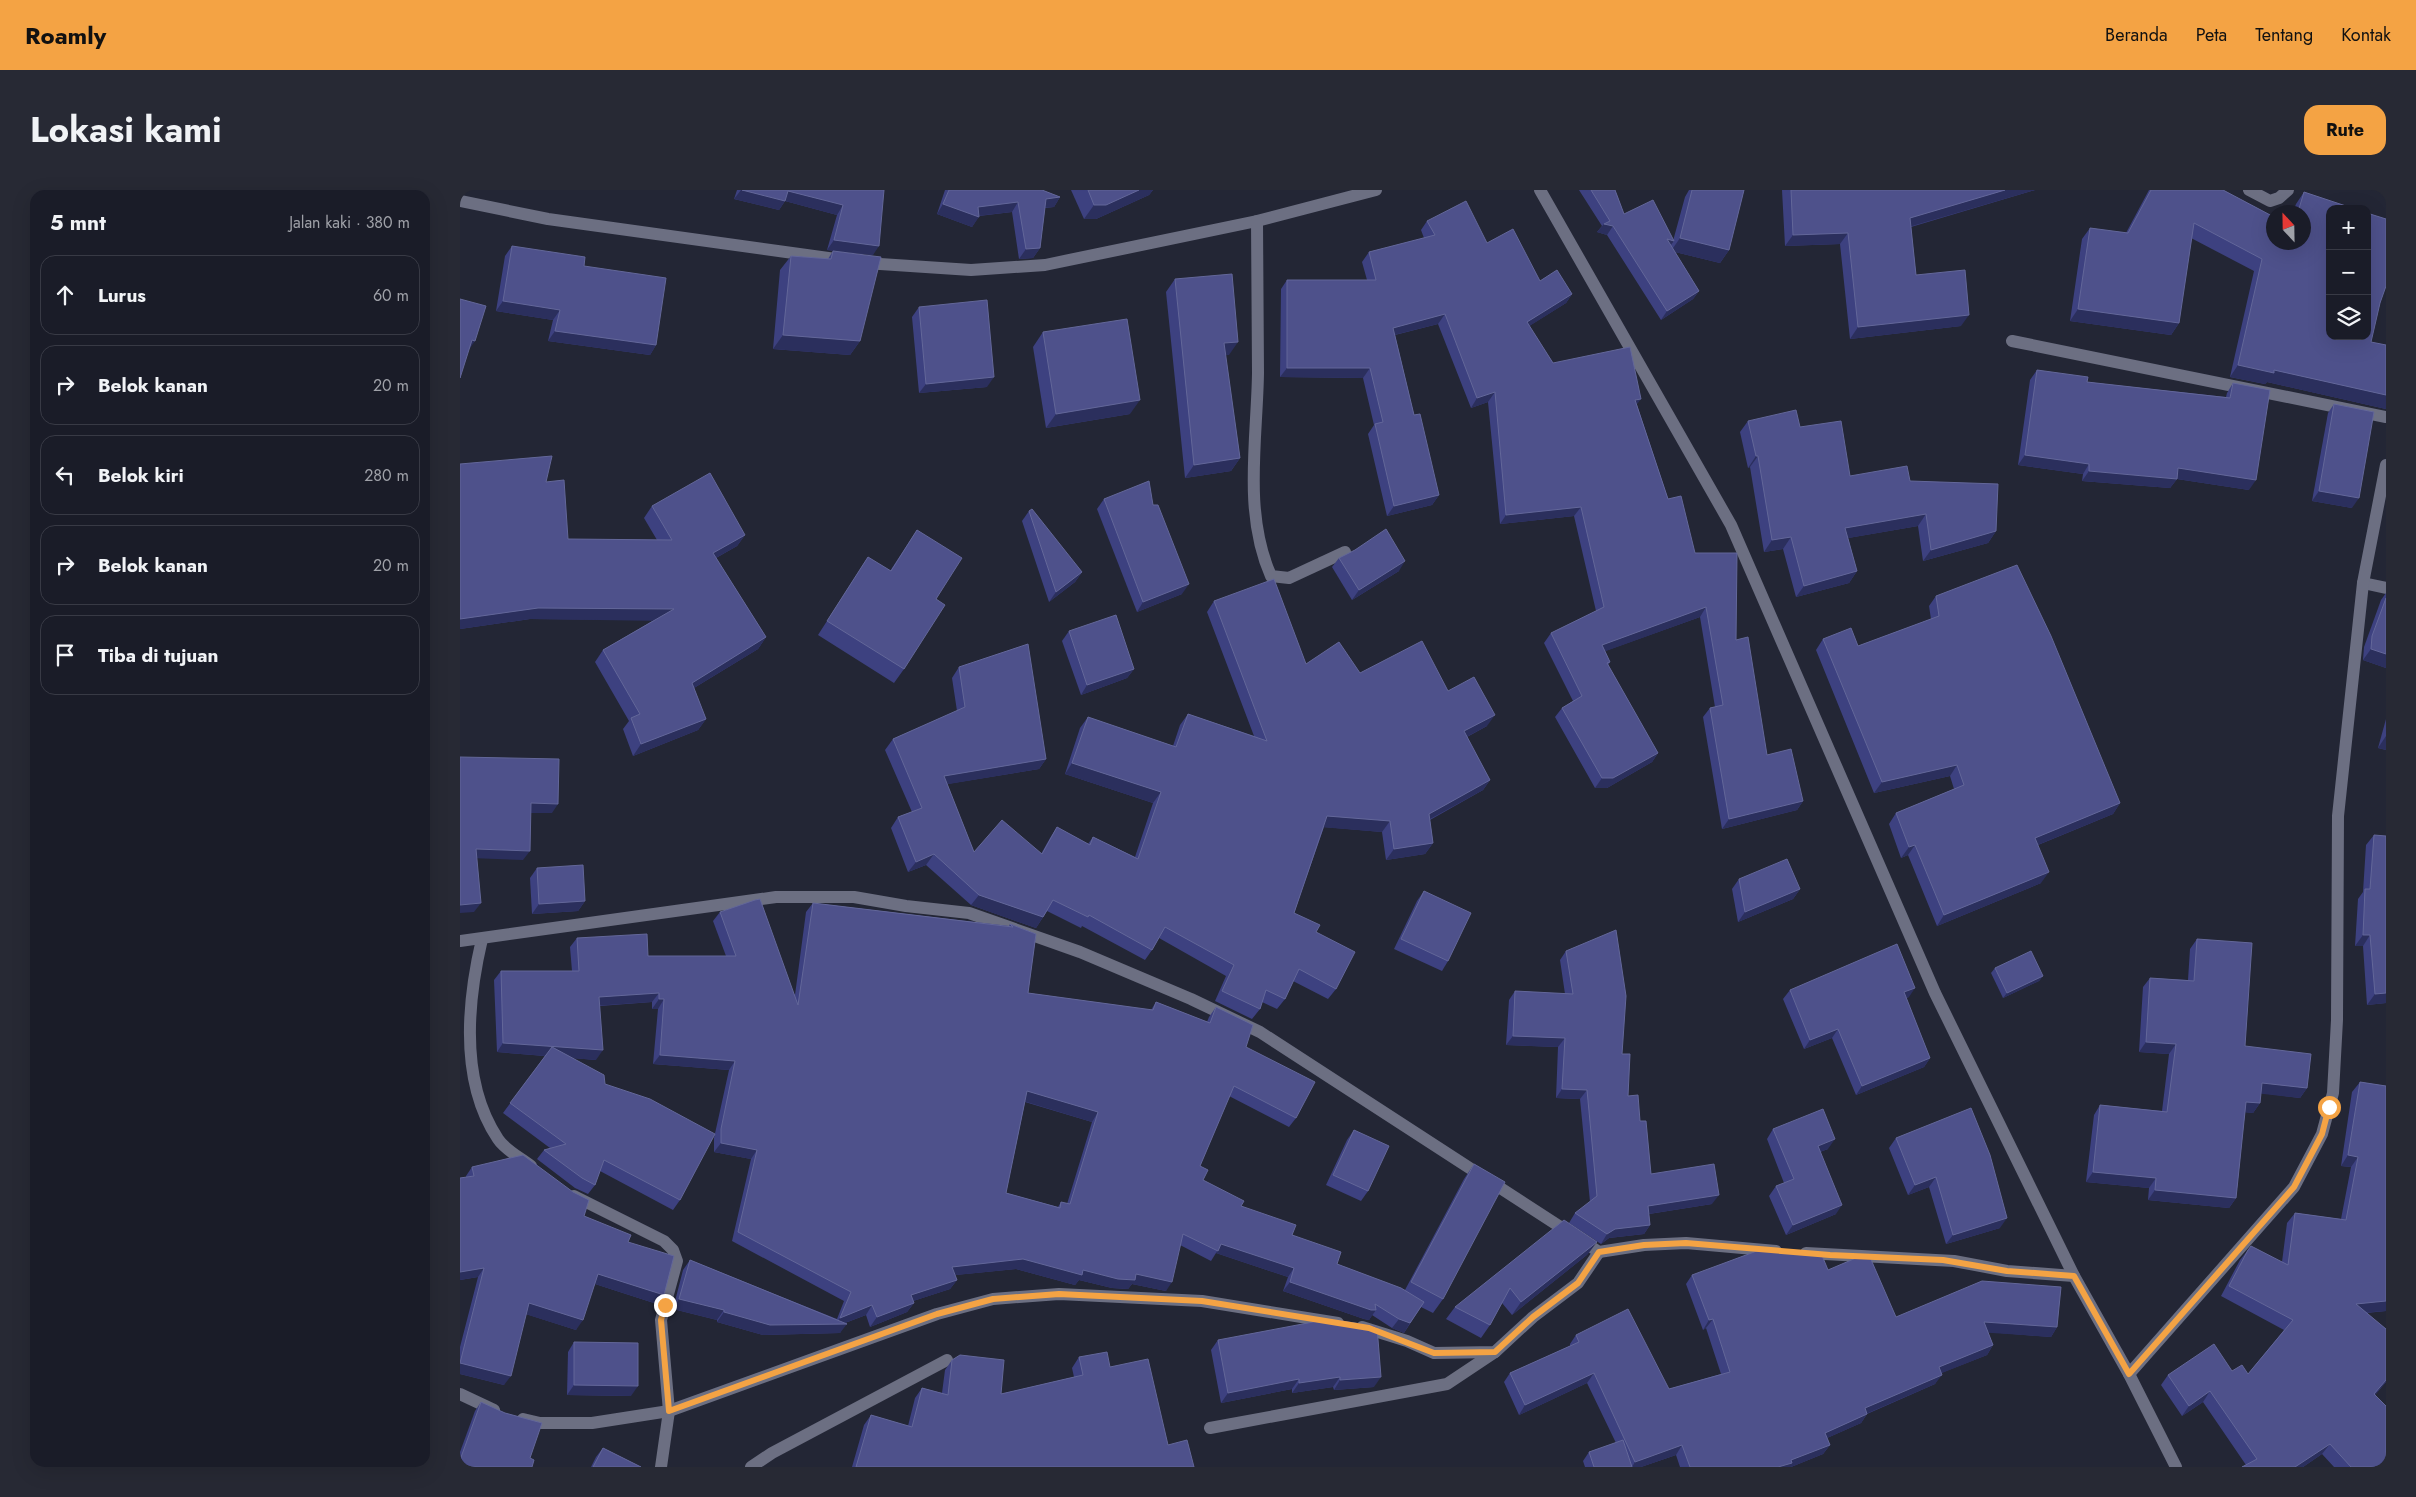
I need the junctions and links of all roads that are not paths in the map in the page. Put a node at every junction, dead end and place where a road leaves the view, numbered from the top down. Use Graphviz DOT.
graph roads {
  1 [pos="1376,190"];
  2 [pos="1540,190"];
  3 [pos="2249,190"];
  4 [pos="2288,190"];
  5 [pos="460,201"];
  6 [pos="1257,221"];
  7 [pos="2012,342"];
  8 [pos="2386,417"];
  9 [pos="2386,465"];
  10 [pos="1345,552"];
  11 [pos="2363,583"];
  12 [pos="2386,588"];
  13 [pos="482,939"];
  14 [pos="460,942"];
  15 [pos="544,1176"];
  16 [pos="564,1190"];
  17 [pos="1599,1252"];
  18 [pos="2074,1276"];
  19 [pos="1495,1352"];
  20 [pos="947,1360"];
  21 [pos="2129,1374"];
  22 [pos="460,1394"];
  23 [pos="669,1411"];
  24 [pos="1210,1428"];
  25 [pos="661,1467"];
  26 [pos="751,1467"];
  27 [pos="2176,1467"];
  1 -- 6 [label="street"];
  2 -- 18 [label="street"];
  3 -- 4 [label="street"];
  5 -- 6 [label="street"];
  6 -- 10 [label="street"];
  7 -- 8 [label="street"];
  9 -- 11 [label="street"];
  11 -- 12 [label="street"];
  11 -- 21 [label="street"];
  13 -- 14 [label="street"];
  13 -- 15 [label="street"];
  13 -- 17 [label="street"];
  16 -- 23 [label="street"];
  17 -- 18 [label="street"];
  17 -- 19 [label="street"];
  18 -- 21 [label="street"];
  19 -- 23 [label="street"];
  19 -- 24 [label="street"];
  20 -- 26 [label="street"];
  21 -- 27 [label="street"];
  22 -- 23 [label="street"];
  23 -- 25 [label="street"];
}
